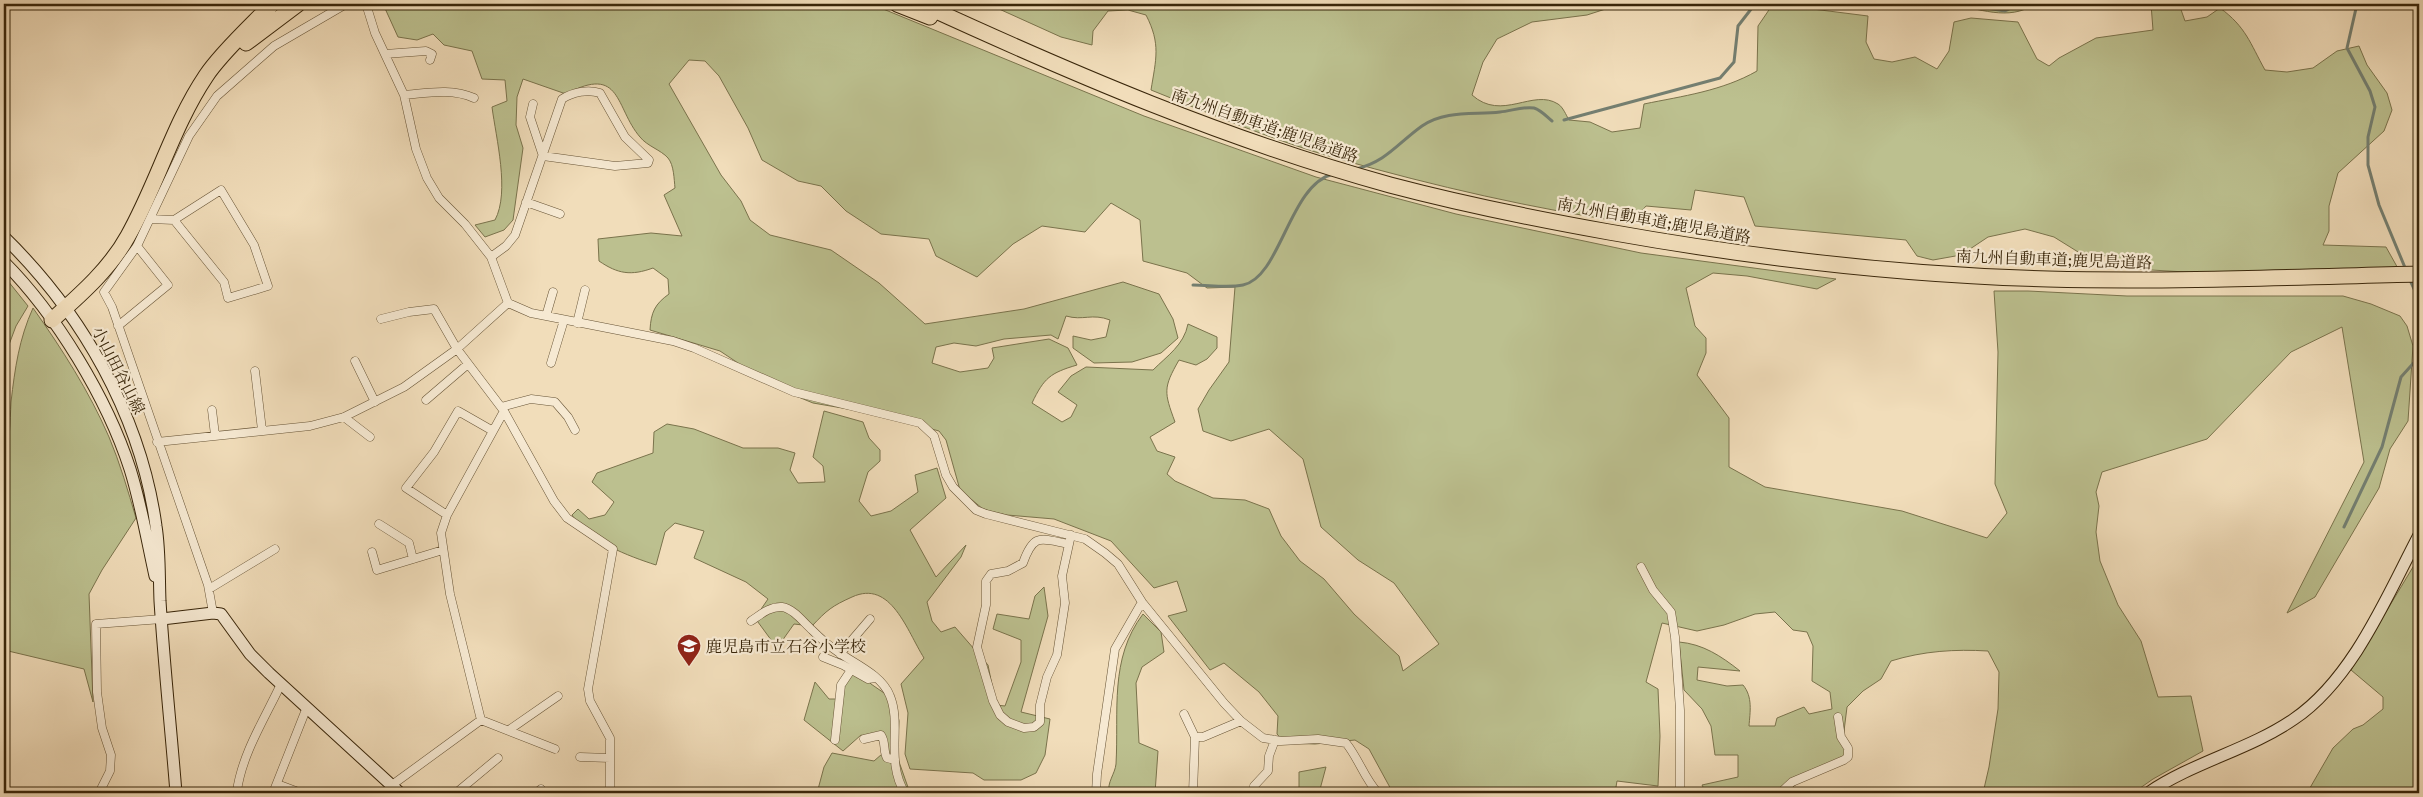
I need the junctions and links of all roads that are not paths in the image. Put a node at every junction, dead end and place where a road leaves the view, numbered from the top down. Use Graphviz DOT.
graph roads {
  1 [pos="272,4"];
  2 [pos="278,4"];
  3 [pos="298,4"];
  4 [pos="346,4"];
  5 [pos="366,4"];
  6 [pos="897,4"];
  7 [pos="921,4"];
  8 [pos="247,31"];
  9 [pos="385,54"];
  10 [pos="430,60"];
  11 [pos="1055,66"];
  12 [pos="196,94"];
  13 [pos="404,95"];
  14 [pos="474,98"];
  15 [pos="533,104"];
  16 [pos="543,156"];
  17 [pos="526,202"];
  18 [pos="560,214"];
  19 [pos="150,219"];
  20 [pos="174,220"];
  21 [pos="4,237"];
  22 [pos="137,246"];
  23 [pos="491,257"];
  24 [pos="4,262"];
  25 [pos="2419,274"];
  26 [pos="585,290"];
  27 [pos="553,292"];
  28 [pos="508,303"];
  29 [pos="65,308"];
  30 [pos="546,316"];
  31 [pos="381,319"];
  32 [pos="52,320"];
  33 [pos="564,320"];
  34 [pos="577,323"];
  35 [pos="118,326"];
  36 [pos="457,349"];
  37 [pos="355,361"];
  38 [pos="551,363"];
  39 [pos="468,364"];
  40 [pos="255,371"];
  41 [pos="426,400"];
  42 [pos="375,402"];
  43 [pos="503,409"];
  44 [pos="212,410"];
  45 [pos="344,417"];
  46 [pos="262,430"];
  47 [pos="575,430"];
  48 [pos="493,431"];
  49 [pos="215,435"];
  50 [pos="370,438"];
  51 [pos="157,442"];
  52 [pos="447,515"];
  53 [pos="379,524"];
  54 [pos="1071,535"];
  55 [pos="2419,535"];
  56 [pos="1069,544"];
  57 [pos="275,549"];
  58 [pos="443,550"];
  59 [pos="372,552"];
  60 [pos="413,559"];
  61 [pos="1641,567"];
  62 [pos="209,589"];
  63 [pos="160,602"];
  64 [pos="1142,602"];
  65 [pos="214,612"];
  66 [pos="870,618"];
  67 [pos="162,619"];
  68 [pos="751,621"];
  69 [pos="840,654"];
  70 [pos="823,657"];
  71 [pos="851,670"];
  72 [pos="876,678"];
  73 [pos="282,684"];
  74 [pos="558,696"];
  75 [pos="307,707"];
  76 [pos="1184,714"];
  77 [pos="1838,717"];
  78 [pos="481,720"];
  79 [pos="1241,721"];
  80 [pos="509,730"];
  81 [pos="1195,737"];
  82 [pos="864,739"];
  83 [pos="836,740"];
  84 [pos="1275,740"];
  85 [pos="555,749"];
  86 [pos="580,757"];
  87 [pos="498,758"];
  88 [pos="610,758"];
  89 [pos="895,760"];
  90 [pos="277,784"];
  91 [pos="1254,786"];
  92 [pos="396,789"];
  93 [pos="237,791"];
  94 [pos="100,793"];
  95 [pos="176,793"];
  96 [pos="273,793"];
  97 [pos="302,793"];
  98 [pos="456,793"];
  99 [pos="610,793"];
  100 [pos="905,793"];
  101 [pos="1096,793"];
  102 [pos="1193,793"];
  103 [pos="1378,793"];
  104 [pos="1680,793"];
  105 [pos="1780,793"];
  106 [pos="2148,793"];
  1 -- 8 [label="highway"];
  2 -- 8 [label="highway"];
  3 -- 12 [label="highway"];
  4 -- 19 [label="street"];
  5 -- 9 [label="street"];
  6 -- 11 [label="highway"];
  7 -- 11 [label="highway, 南九州自動車道;鹿児島道路"];
  8 -- 12 [label="highway"];
  9 -- 10 [label="street"];
  9 -- 13 [label="street"];
  11 -- 25 [label="highway, 南九州自動車道;鹿児島道路"];
  12 -- 29 [label="highway"];
  13 -- 14 [label="street"];
  13 -- 23 [label="street"];
  15 -- 16 [label="street"];
  16 -- 16 [label="street"];
  16 -- 17 [label="street"];
  17 -- 18 [label="street"];
  17 -- 23 [label="street"];
  19 -- 20 [label="street"];
  19 -- 22 [label="street"];
  20 -- 20 [label="street"];
  21 -- 29 [label="main road, 小山田谷山線"];
  22 -- 35 [label="street"];
  22 -- 35 [label="street"];
  23 -- 28 [label="street"];
  24 -- 32 [label="main road, 小山田谷山線"];
  26 -- 34 [label="street"];
  27 -- 30 [label="street"];
  28 -- 30 [label="street"];
  28 -- 36 [label="street"];
  29 -- 32 [label="highway"];
  29 -- 63 [label="main road, 小山田谷山線"];
  30 -- 33 [label="street"];
  31 -- 36 [label="street"];
  32 -- 63 [label="main road, 小山田谷山線"];
  33 -- 34 [label="street"];
  33 -- 38 [label="street"];
  34 -- 54 [label="street"];
  35 -- 51 [label="street"];
  36 -- 39 [label="street"];
  36 -- 42 [label="street"];
  37 -- 42 [label="street"];
  39 -- 41 [label="street"];
  39 -- 43 [label="street"];
  40 -- 46 [label="street"];
  42 -- 45 [label="street"];
  43 -- 47 [label="street"];
  43 -- 48 [label="street"];
  43 -- 88 [label="street"];
  44 -- 49 [label="street"];
  45 -- 46 [label="street"];
  45 -- 50 [label="street"];
  46 -- 49 [label="street"];
  48 -- 52 [label="street"];
  48 -- 52 [label="street"];
  49 -- 51 [label="street"];
  51 -- 62 [label="street"];
  52 -- 58 [label="street"];
  53 -- 60 [label="street"];
  54 -- 56 [label="street"];
  54 -- 64 [label="street"];
  55 -- 106 [label="main road"];
  56 -- 56 [label="street"];
  57 -- 62 [label="street"];
  58 -- 60 [label="street"];
  58 -- 78 [label="street"];
  59 -- 60 [label="street"];
  61 -- 104 [label="street"];
  62 -- 65 [label="street"];
  63 -- 67 [label="main road, 小山田谷山線"];
  64 -- 79 [label="street"];
  64 -- 101 [label="street"];
  65 -- 67 [label="main road"];
  65 -- 73 [label="main road"];
  66 -- 69 [label="street"];
  67 -- 94 [label="street"];
  67 -- 95 [label="main road, 小山田谷山線"];
  68 -- 69 [label="street"];
  69 -- 72 [label="street"];
  70 -- 71 [label="street"];
  71 -- 72 [label="street"];
  71 -- 83 [label="street"];
  72 -- 89 [label="street"];
  73 -- 75 [label="main road"];
  73 -- 93 [label="street"];
  74 -- 80 [label="street"];
  75 -- 90 [label="street"];
  75 -- 92 [label="main road"];
  76 -- 81 [label="street"];
  77 -- 105 [label="street"];
  78 -- 80 [label="street"];
  78 -- 92 [label="street"];
  79 -- 81 [label="street"];
  79 -- 84 [label="street"];
  80 -- 85 [label="street"];
  81 -- 102 [label="street"];
  82 -- 89 [label="street"];
  84 -- 91 [label="street"];
  84 -- 103 [label="street"];
  86 -- 88 [label="street"];
  87 -- 98 [label="street"];
  88 -- 99 [label="street"];
  89 -- 100 [label="street"];
  90 -- 96 [label="street"];
  90 -- 97 [label="street"];
}
